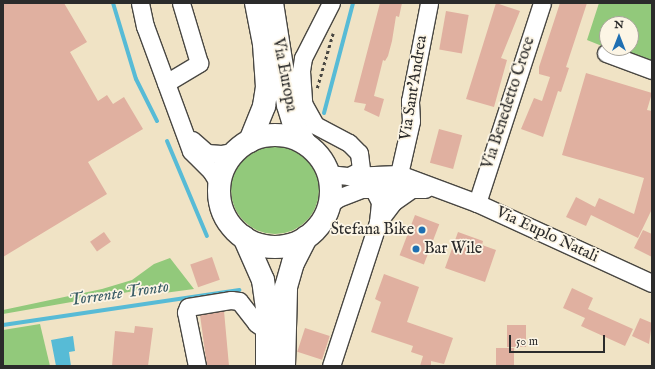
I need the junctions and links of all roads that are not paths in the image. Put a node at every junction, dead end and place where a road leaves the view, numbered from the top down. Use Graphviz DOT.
graph roads {
  1 [pos="140,3"];
  2 [pos="181,3"];
  3 [pos="256,3"];
  4 [pos="272,3"];
  5 [pos="332,3"];
  6 [pos="429,3"];
  7 [pos="542,3"];
  8 [pos="614,56"];
  9 [pos="652,70"];
  10 [pos="166,83"];
  11 [pos="185,132"];
  12 [pos="305,143"];
  13 [pos="243,146"];
  14 [pos="399,174"];
  15 [pos="339,175"];
  16 [pos="220,184"];
  17 [pos="373,188"];
  18 [pos="414,188"];
  19 [pos="441,190"];
  20 [pos="477,203"];
  21 [pos="329,206"];
  22 [pos="378,222"];
  23 [pos="244,237"];
  24 [pos="306,237"];
  25 [pos="652,283"];
  26 [pos="267,331"];
  27 [pos="198,366"];
  28 [pos="267,366"];
  29 [pos="284,366"];
  30 [pos="331,366"];
  1 -- 10 [label="street"];
  2 -- 10 [label="street"];
  3 -- 13 [label="main road, Via Europa"];
  4 -- 12 [label="main road, Via Europa"];
  5 -- 15 [label="street"];
  6 -- 14 [label="street, Via Sant'Andrea"];
  7 -- 20 [label="street, Via Benedetto Croce"];
  8 -- 9 [label="street"];
  10 -- 11 [label="street"];
  11 -- 13 [label="street"];
  11 -- 16 [label="street"];
  12 -- 13 [label="main road, Via Europa"];
  12 -- 15 [label="main road, Via Europa"];
  13 -- 16 [label="main road, Via Europa"];
  14 -- 15 [label="street, Via Euplo Natali"];
  14 -- 19 [label="street, Via Euplo Natali"];
  15 -- 21 [label="main road, Via Europa"];
  16 -- 23 [label="main road, Via Europa"];
  17 -- 18 [label="street, Via Euplo Natali"];
  17 -- 21 [label="street, Via Euplo Natali"];
  17 -- 22 [label="street"];
  18 -- 19 [label="street, Via Euplo Natali"];
  18 -- 22 [label="street"];
  19 -- 20 [label="street, Via Euplo Natali"];
  20 -- 25 [label="street, Via Euplo Natali"];
  21 -- 24 [label="main road, Via Europa"];
  22 -- 30 [label="street"];
  23 -- 24 [label="main road, Via Europa"];
  23 -- 26 [label="main road, Via Europa"];
  24 -- 29 [label="main road, Via Europa"];
  26 -- 27 [label="street"];
  26 -- 28 [label="main road, Via Europa"];
}
